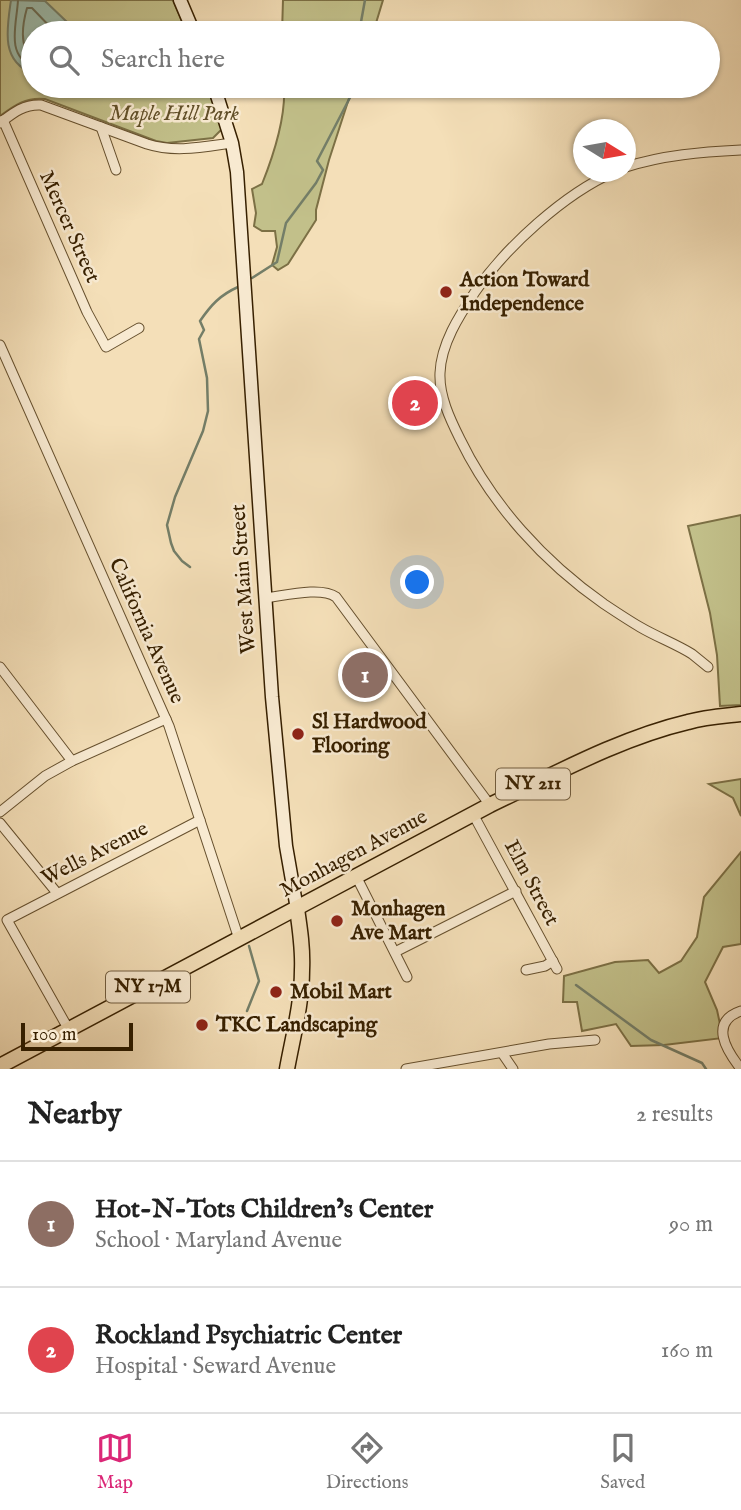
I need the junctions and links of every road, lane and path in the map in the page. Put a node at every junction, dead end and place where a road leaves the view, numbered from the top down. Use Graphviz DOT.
graph roads {
  1 [pos="181,1"];
  2 [pos="189,21"];
  3 [pos="219,98"];
  4 [pos="2,122"];
  5 [pos="101,127"];
  6 [pos="232,143"];
  7 [pos="741,150"];
  8 [pos="636,164"];
  9 [pos="116,170"];
  10 [pos="594,182"];
  11 [pos="139,328"];
  12 [pos="0,345"];
  13 [pos="265,598"];
  14 [pos="0,667"];
  15 [pos="708,667"];
  16 [pos="741,714"];
  17 [pos="166,719"];
  18 [pos="72,761"];
  19 [pos="491,805"];
  20 [pos="0,812"];
  21 [pos="473,814"];
  22 [pos="200,820"];
  23 [pos="0,823"];
  24 [pos="356,876"];
  25 [pos="516,891"];
  26 [pos="57,893"];
  27 [pos="297,909"];
  28 [pos="239,939"];
  29 [pos="395,952"];
  30 [pos="526,970"];
  31 [pos="407,977"];
  32 [pos="741,1010"];
  33 [pos="69,1030"];
  34 [pos="595,1040"];
  35 [pos="502,1053"];
  36 [pos="2,1062"];
  37 [pos="287,1069"];
  38 [pos="406,1069"];
  39 [pos="513,1069"];
  40 [pos="741,1069"];
  1 -- 2 [label="street"];
  3 -- 6 [label="street, West Main Street"];
  4 -- 5 [label="street"];
  4 -- 11 [label="street, Mercer Street"];
  5 -- 6 [label="street"];
  5 -- 9 [label="street"];
  6 -- 13 [label="street, West Main Street"];
  7 -- 8 [label="street"];
  10 -- 15 [label="street"];
  12 -- 17 [label="street, California Avenue"];
  13 -- 19 [label="street"];
  13 -- 27 [label="street, West Main Street"];
  14 -- 18 [label="street"];
  16 -- 19 [label="main road, Monhagen Avenue / NY 211"];
  17 -- 18 [label="street"];
  17 -- 22 [label="street, California Avenue"];
  18 -- 20 [label="street"];
  19 -- 21 [label="main road, Monhagen Avenue / NY 211"];
  21 -- 24 [label="main road, Monhagen Avenue / NY 211"];
  21 -- 25 [label="street, Elm Street"];
  22 -- 26 [label="street, Wells Avenue"];
  22 -- 28 [label="street, California Avenue"];
  23 -- 26 [label="street"];
  24 -- 27 [label="main road, Monhagen Avenue / NY 211"];
  24 -- 29 [label="street"];
  25 -- 29 [label="street"];
  25 -- 30 [label="street, Elm Street"];
  26 -- 33 [label="street, Wells Avenue"];
  27 -- 28 [label="main road, Monhagen Avenue / NY 17M"];
  27 -- 37 [label="main road, West Main Street"];
  28 -- 33 [label="main road, Monhagen Avenue / NY 17M"];
  29 -- 31 [label="street"];
  32 -- 40 [label="street"];
  33 -- 36 [label="main road, Monhagen Avenue / NY 17M"];
  34 -- 35 [label="street"];
  35 -- 38 [label="street"];
  35 -- 39 [label="street"];
}
